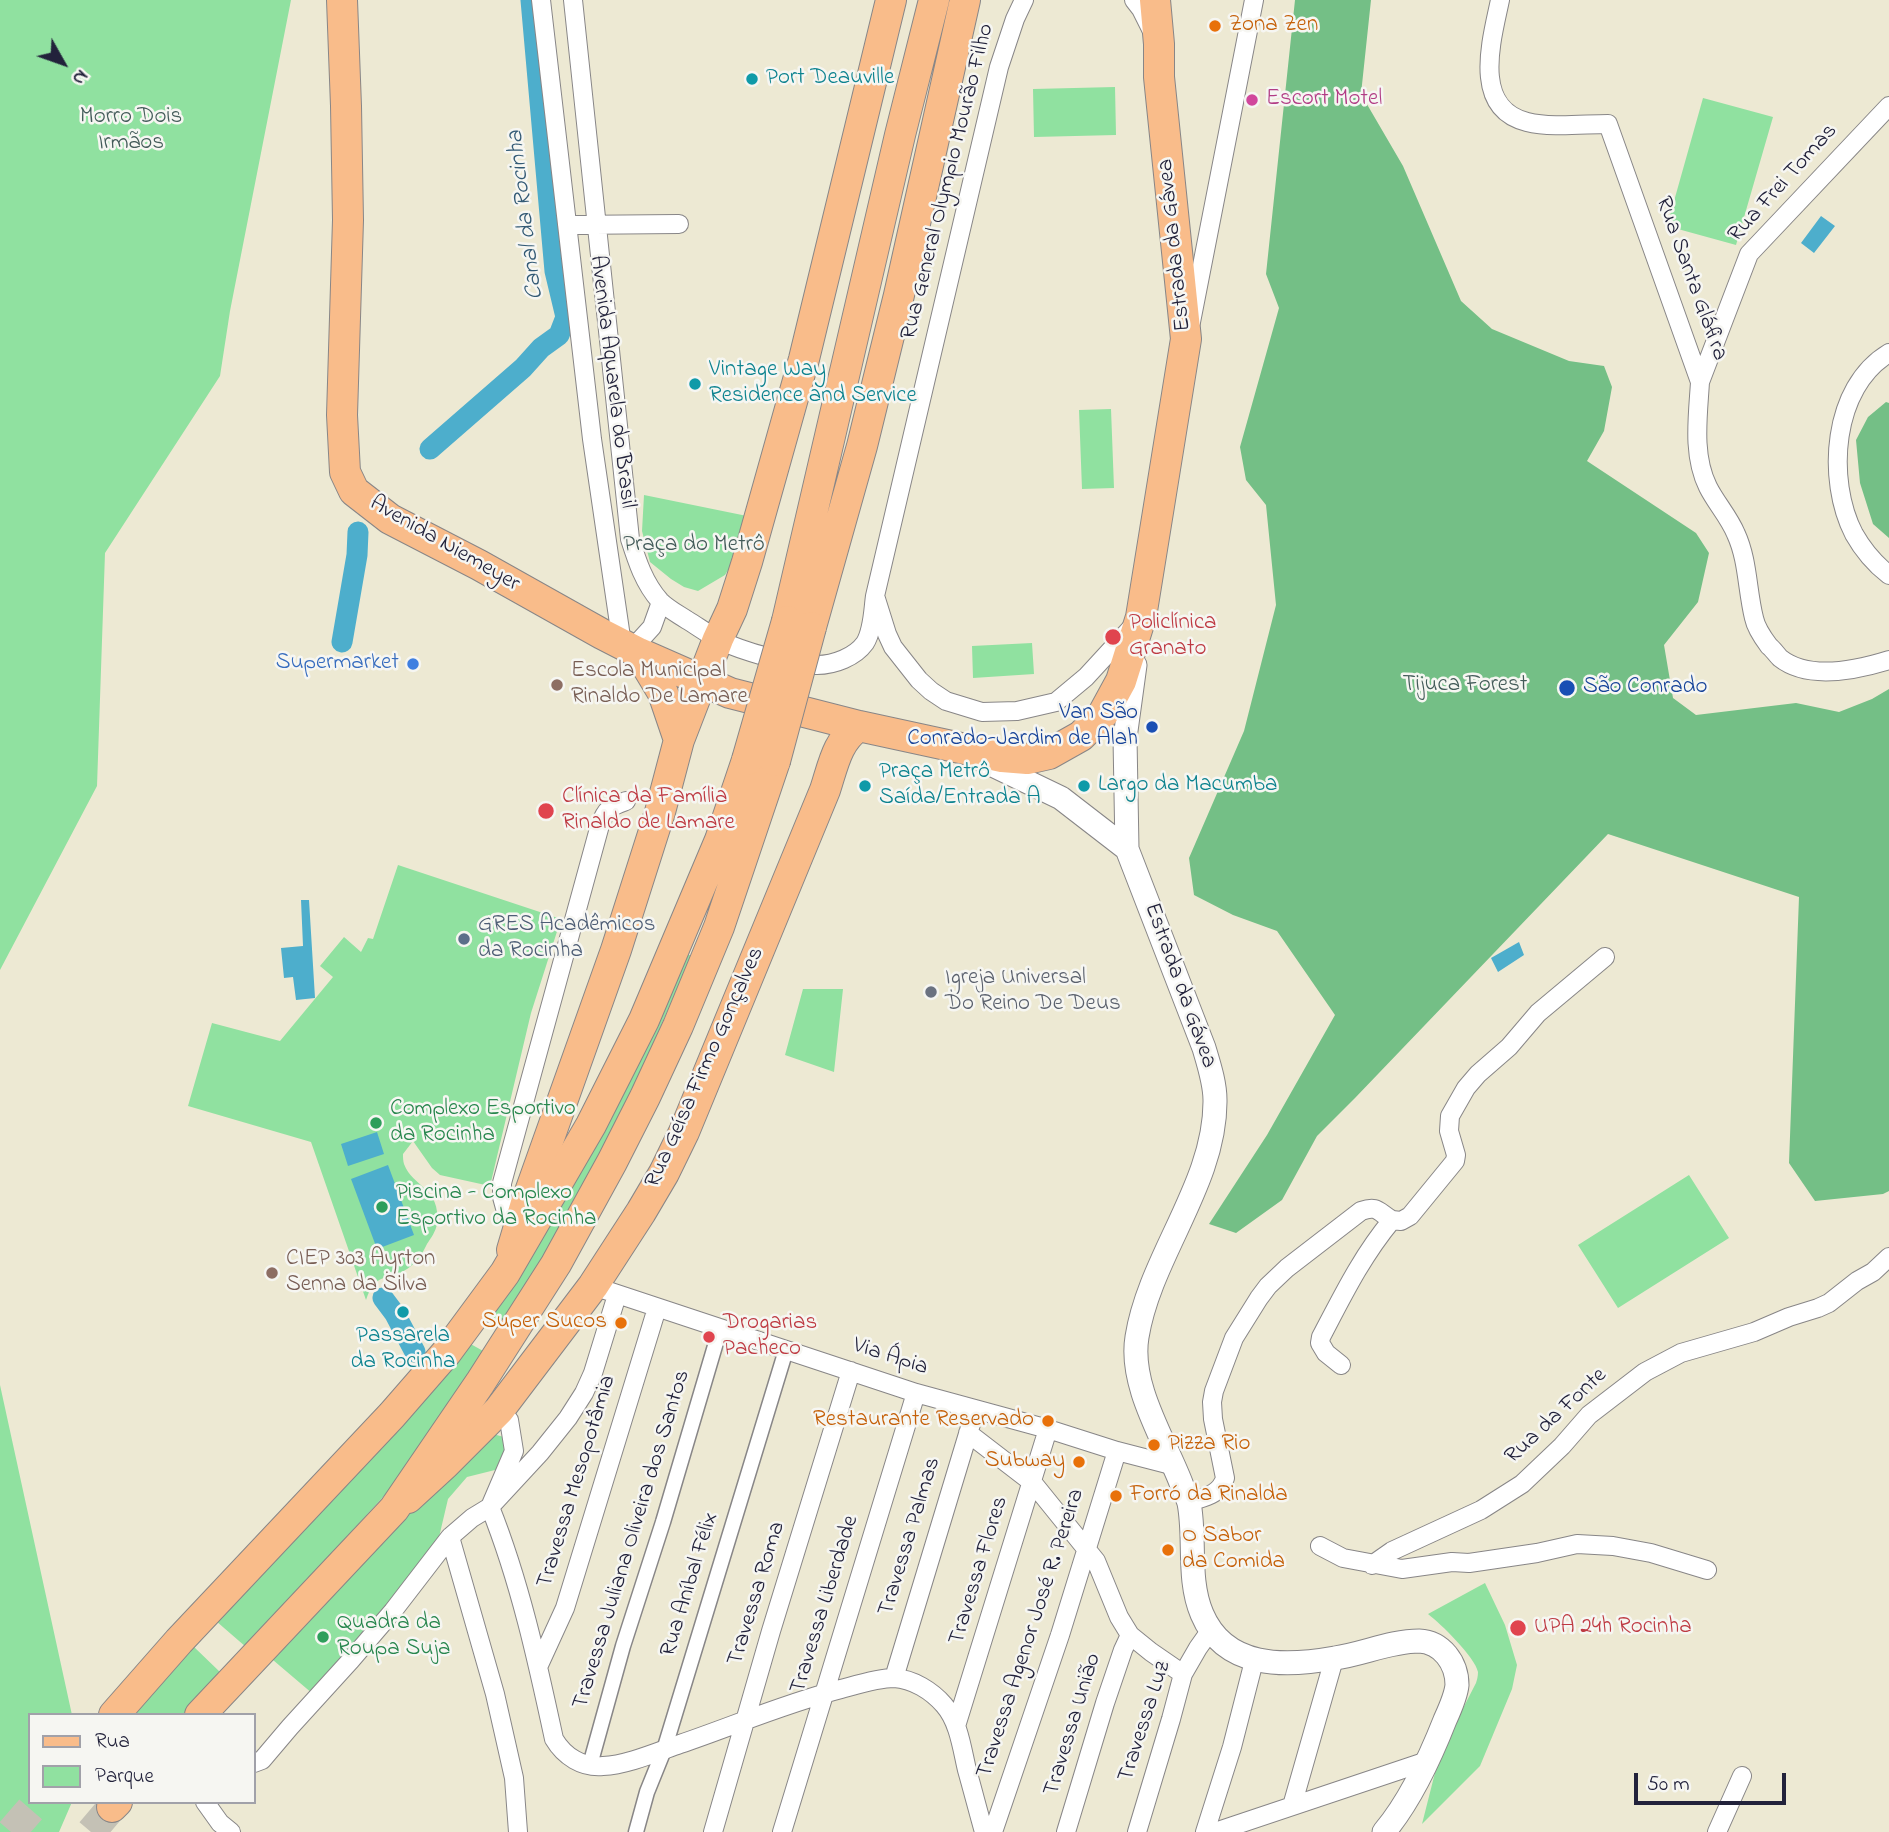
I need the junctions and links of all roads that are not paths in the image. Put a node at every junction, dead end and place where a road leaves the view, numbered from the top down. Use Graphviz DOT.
graph roads {
  1 [pos="342,0"];
  2 [pos="541,0"];
  3 [pos="573,0"];
  4 [pos="891,0"];
  5 [pos="934,0"];
  6 [pos="965,0"];
  7 [pos="977,0"];
  8 [pos="1024,0"];
  9 [pos="1134,0"];
  10 [pos="1155,0"];
  11 [pos="1254,0"];
  12 [pos="1500,0"];
  13 [pos="1159,44"];
  14 [pos="951,56"];
  15 [pos="1889,107"];
  16 [pos="679,224"];
  17 [pos="567,225"];
  18 [pos="597,225"];
  19 [pos="1186,338"];
  20 [pos="1889,353"];
  21 [pos="1700,382"];
  22 [pos="1889,575"];
  23 [pos="875,596"];
  24 [pos="661,602"];
  25 [pos="1141,617"];
  26 [pos="799,624"];
  27 [pos="718,639"];
  28 [pos="631,649"];
  29 [pos="1889,660"];
  30 [pos="701,680"];
  31 [pos="859,726"];
  32 [pos="679,740"];
  33 [pos="958,748"];
  34 [pos="761,760"];
  35 [pos="626,801"];
  36 [pos="1127,849"];
  37 [pos="1605,957"];
  38 [pos="505,1208"];
  39 [pos="1392,1220"];
  40 [pos="1889,1257"];
  41 [pos="505,1273"];
  42 [pos="605,1290"];
  43 [pos="657,1308"];
  44 [pos="720,1329"];
  45 [pos="786,1350"];
  46 [pos="1341,1365"];
  47 [pos="851,1371"];
  48 [pos="916,1392"];
  49 [pos="499,1410"];
  50 [pos="975,1410"];
  51 [pos="1048,1429"];
  52 [pos="968,1433"];
  53 [pos="1117,1451"];
  54 [pos="1175,1466"];
  55 [pos="1033,1483"];
  56 [pos="1188,1502"];
  57 [pos="490,1507"];
  58 [pos="394,1509"];
  59 [pos="450,1537"];
  60 [pos="1320,1546"];
  61 [pos="1088,1549"];
  62 [pos="1372,1564"];
  63 [pos="1707,1570"];
  64 [pos="1210,1631"];
  65 [pos="1130,1634"];
  66 [pos="1334,1658"];
  67 [pos="1254,1661"];
  68 [pos="538,1667"];
  69 [pos="1183,1674"];
  70 [pos="894,1678"];
  71 [pos="825,1693"];
  72 [pos="116,1713"];
  73 [pos="202,1713"];
  74 [pos="744,1721"];
  75 [pos="956,1726"];
  76 [pos="664,1750"];
  77 [pos="1427,1761"];
  78 [pos="256,1762"];
  79 [pos="590,1765"];
  80 [pos="1742,1776"];
  81 [pos="206,1804"];
  82 [pos="1292,1806"];
  83 [pos="231,1832"];
  84 [pos="518,1832"];
  85 [pos="636,1832"];
  86 [pos="713,1832"];
  87 [pos="782,1832"];
  88 [pos="984,1832"];
  89 [pos="993,1832"];
  90 [pos="1066,1832"];
  91 [pos="1137,1832"];
  92 [pos="1205,1832"];
  93 [pos="1215,1832"];
  94 [pos="1384,1832"];
  95 [pos="1717,1832"];
  1 -- 28 [label="main road, Avenida Niemeyer"];
  2 -- 17 [label="street, Avenida Aquarela do Brasil"];
  3 -- 18 [label="street, Avenida Aquarela do Brasil"];
  4 -- 27 [label="main road"];
  5 -- 26 [label="main road"];
  6 -- 14 [label="main road"];
  7 -- 14 [label="main road"];
  8 -- 23 [label="street, Rua General Olympio Mourão Filho"];
  9 -- 13 [label="street"];
  10 -- 13 [label="main road, Estrada da Gávea"];
  11 -- 19 [label="street"];
  12 -- 21 [label="street, Rua Santa Gláfira"];
  13 -- 19 [label="main road, Estrada da Gávea"];
  14 -- 26 [label="main road"];
  15 -- 21 [label="street, Rua Frei Tomas"];
  16 -- 18 [label="street"];
  17 -- 18 [label="street"];
  17 -- 28 [label="street, Avenida Aquarela do Brasil"];
  18 -- 24 [label="street, Avenida Aquarela do Brasil"];
  19 -- 25 [label="main road, Estrada da Gávea"];
  20 -- 22 [label="street"];
  21 -- 29 [label="street, Rua Santa Gláfira"];
  23 -- 25 [label="street"];
  23 -- 27 [label="street, Avenida Aquarela do Brasil"];
  24 -- 27 [label="street, Avenida Aquarela do Brasil"];
  24 -- 28 [label="street"];
  25 -- 33 [label="main road, Avenida Niemeyer"];
  25 -- 36 [label="street, Estrada da Gávea"];
  26 -- 34 [label="main road, bridge"];
  27 -- 30 [label="main road"];
  28 -- 30 [label="main road, Avenida Niemeyer"];
  28 -- 32 [label="main road"];
  30 -- 31 [label="main road, Avenida Niemeyer"];
  30 -- 32 [label="main road"];
  31 -- 33 [label="main road, Avenida Niemeyer"];
  31 -- 42 [label="main road, Rua Geísa Firmo Gonçalves"];
  32 -- 41 [label="main road"];
  33 -- 36 [label="street, Avenida Niemeyer"];
  34 -- 41 [label="main road"];
  34 -- 58 [label="main road"];
  35 -- 38 [label="street"];
  36 -- 54 [label="street, Estrada da Gávea"];
  37 -- 39 [label="street"];
  39 -- 46 [label="street"];
  39 -- 56 [label="street"];
  40 -- 62 [label="street, Rua da Fonte"];
  41 -- 72 [label="main road"];
  42 -- 43 [label="street, Via Ápia"];
  42 -- 49 [label="main road, Rua Geísa Firmo Gonçalves"];
  42 -- 57 [label="street"];
  43 -- 44 [label="street, Via Ápia"];
  43 -- 68 [label="street, Travessa Mesopotâmia"];
  44 -- 45 [label="street, Via Ápia"];
  44 -- 79 [label="street, Travessa Juliana Oliveira dos Santos"];
  45 -- 47 [label="street, Via Ápia"];
  45 -- 76 [label="street, Rua Aníbal Félix"];
  47 -- 48 [label="street, Via Ápia"];
  47 -- 74 [label="street, Travessa Roma"];
  48 -- 50 [label="street, Via Ápia"];
  48 -- 71 [label="street, Travessa Liberdade"];
  49 -- 57 [label="street"];
  49 -- 58 [label="main road, Rua Geísa Firmo Gonçalves"];
  50 -- 51 [label="street, Via Ápia"];
  50 -- 52 [label="street, Travessa Palmas"];
  51 -- 53 [label="street, Via Ápia"];
  51 -- 55 [label="street, Travessa Flores"];
  52 -- 55 [label="street"];
  52 -- 70 [label="street, Travessa Palmas"];
  53 -- 54 [label="street, Via Ápia"];
  53 -- 61 [label="street, Travessa Agenor José R. Pereira"];
  54 -- 56 [label="street, Estrada da Gávea"];
  55 -- 61 [label="street"];
  55 -- 75 [label="street, Travessa Flores"];
  56 -- 64 [label="street, Estrada da Gávea"];
  57 -- 59 [label="street"];
  57 -- 68 [label="street"];
  58 -- 73 [label="main road"];
  59 -- 78 [label="street"];
  59 -- 84 [label="street"];
  60 -- 62 [label="street"];
  61 -- 65 [label="street"];
  61 -- 89 [label="street, Travessa Agenor José R. Pereira"];
  62 -- 63 [label="street"];
  64 -- 67 [label="street"];
  64 -- 69 [label="street, Travessa Luz"];
  65 -- 69 [label="street"];
  65 -- 90 [label="street, Travessa União"];
  66 -- 67 [label="street"];
  66 -- 77 [label="street"];
  66 -- 82 [label="street"];
  67 -- 92 [label="street"];
  68 -- 79 [label="street"];
  69 -- 91 [label="street, Travessa Luz"];
  70 -- 71 [label="street"];
  70 -- 75 [label="street"];
  71 -- 74 [label="street"];
  71 -- 87 [label="street, Travessa Liberdade"];
  74 -- 76 [label="street"];
  74 -- 86 [label="street, Travessa Roma"];
  75 -- 88 [label="street"];
  76 -- 79 [label="street"];
  76 -- 85 [label="street, Rua Aníbal Félix"];
  77 -- 82 [label="street"];
  77 -- 94 [label="street"];
  80 -- 95 [label="street"];
  81 -- 83 [label="street"];
  82 -- 93 [label="street"];
}
